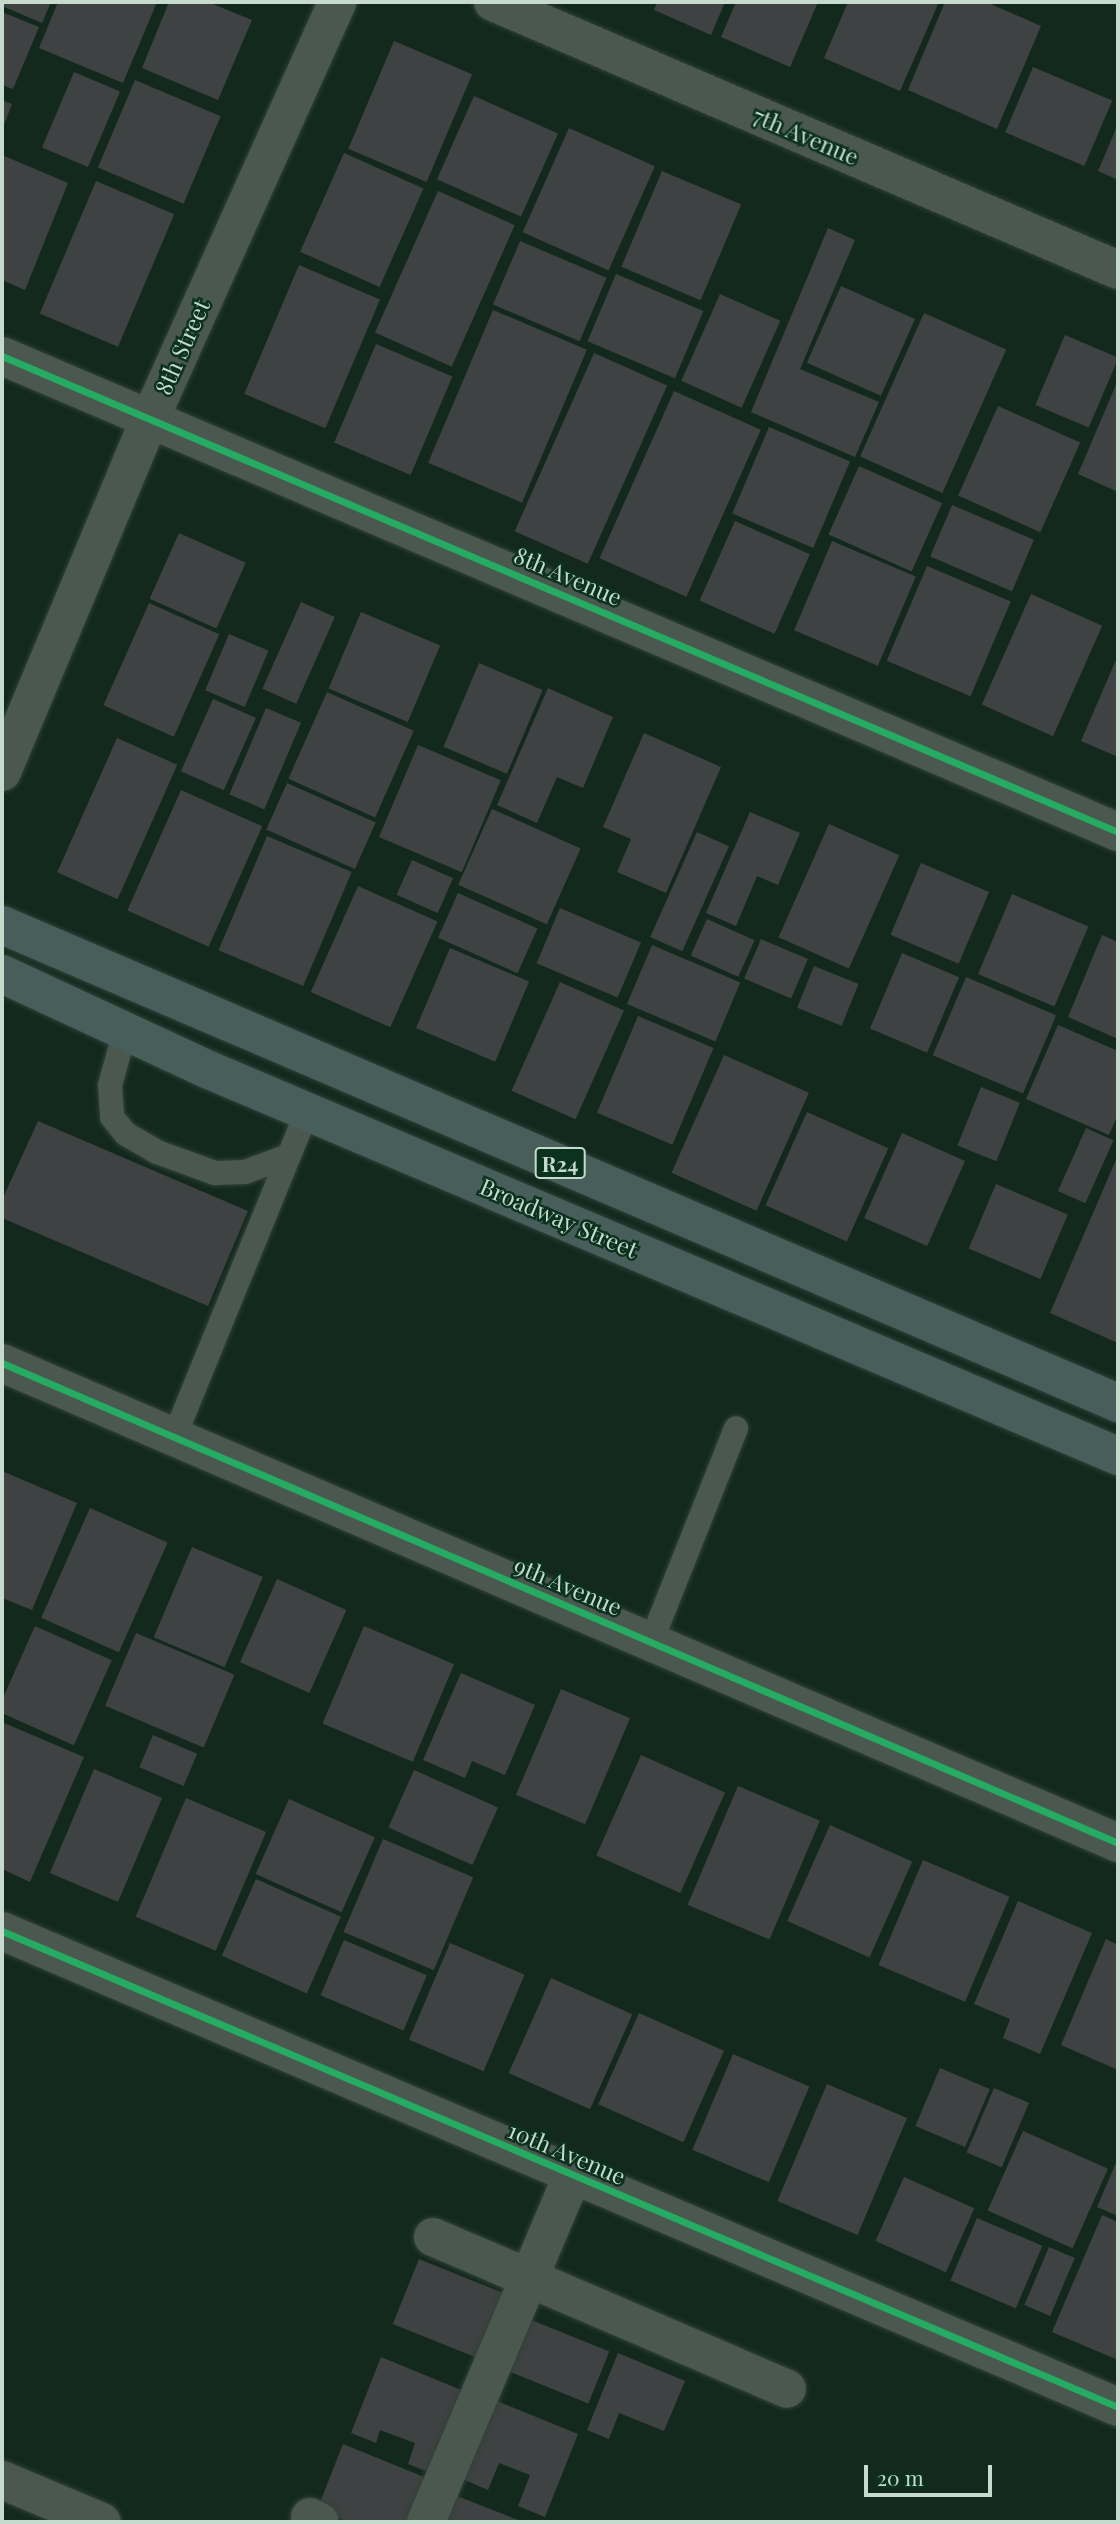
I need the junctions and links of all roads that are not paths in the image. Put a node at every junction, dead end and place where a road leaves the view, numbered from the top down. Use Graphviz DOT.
graph roads {
  1 [pos="337,2"];
  2 [pos="493,2"];
  3 [pos="1118,270"];
  4 [pos="2,356"];
  5 [pos="150,419"];
  6 [pos="2,772"];
  7 [pos="1118,832"];
  8 [pos="2,925"];
  9 [pos="2,974"];
  10 [pos="125,1031"];
  11 [pos="307,1111"];
  12 [pos="288,1157"];
  13 [pos="2,1363"];
  14 [pos="1118,1403"];
  15 [pos="736,1428"];
  16 [pos="173,1440"];
  17 [pos="1118,1456"];
  18 [pos="651,1642"];
  19 [pos="1118,1843"];
  20 [pos="2,1931"];
  21 [pos="572,2176"];
  22 [pos="433,2238"];
  23 [pos="529,2278"];
  24 [pos="787,2389"];
  25 [pos="1118,2407"];
  26 [pos="2,2480"];
  27 [pos="102,2522"];
  28 [pos="426,2522"];
  1 -- 5 [label="street, 8th Street"];
  2 -- 3 [label="street, 7th Avenue"];
  4 -- 5 [label="street, 8th Avenue"];
  5 -- 6 [label="street, 8th Street"];
  5 -- 7 [label="street, 8th Avenue"];
  8 -- 14 [label="main road, R24"];
  9 -- 10 [label="main road, Broadway Street / R24"];
  10 -- 11 [label="main road, Broadway Street / R24"];
  10 -- 12 [label="lane"];
  11 -- 12 [label="lane"];
  11 -- 17 [label="main road, Broadway Street / R24"];
  12 -- 16 [label="lane"];
  13 -- 16 [label="street, 9th Avenue"];
  15 -- 18 [label="lane"];
  16 -- 18 [label="street, 9th Avenue"];
  18 -- 19 [label="street, 9th Avenue"];
  20 -- 21 [label="street, 10th Avenue"];
  21 -- 23 [label="street"];
  21 -- 25 [label="street, 10th Avenue"];
  22 -- 23 [label="street"];
  23 -- 24 [label="street"];
  23 -- 28 [label="street"];
  26 -- 27 [label="street"];
}
